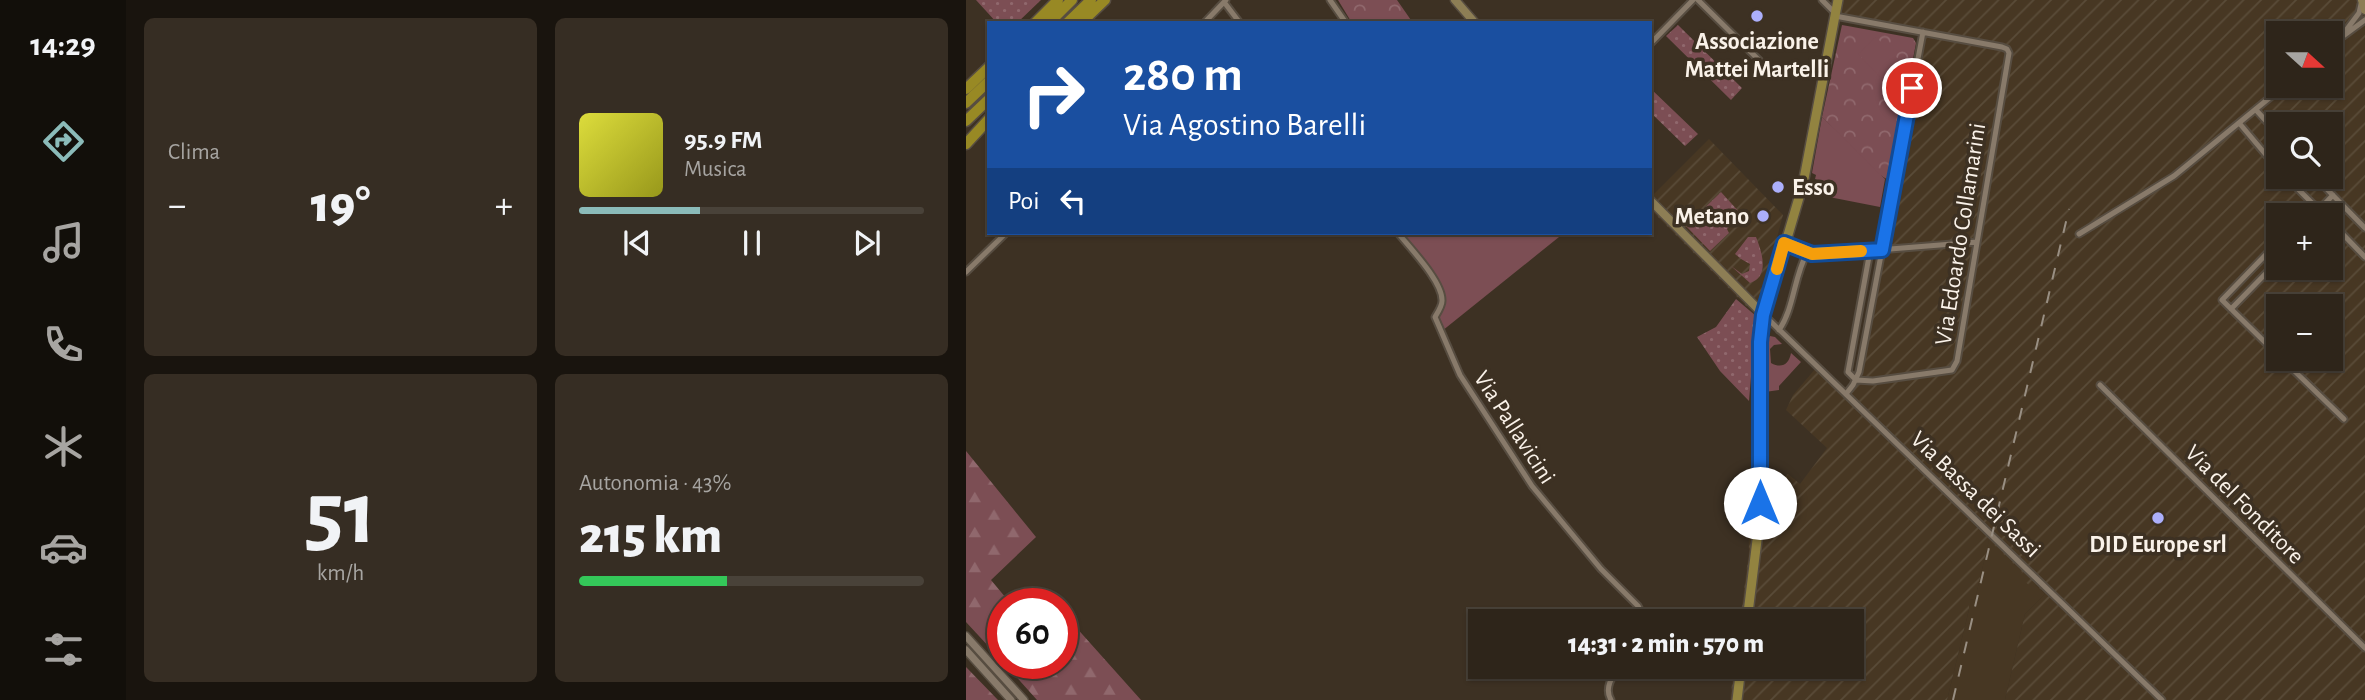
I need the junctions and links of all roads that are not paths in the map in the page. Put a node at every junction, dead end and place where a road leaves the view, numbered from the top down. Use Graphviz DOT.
graph roads {
  1 [pos="1058,0"];
  2 [pos="1072,0"];
  3 [pos="1091,0"];
  4 [pos="1105,0"];
  5 [pos="1330,0"];
  6 [pos="1455,0"];
  7 [pos="1695,0"];
  8 [pos="1822,0"];
  9 [pos="1838,0"];
  10 [pos="1225,1"];
  11 [pos="2363,5"];
  12 [pos="1835,14"];
  13 [pos="2365,20"];
  14 [pos="1037,21"];
  15 [pos="1051,21"];
  16 [pos="1069,21"];
  17 [pos="1083,21"];
  18 [pos="1205,21"];
  19 [pos="1239,21"];
  20 [pos="1345,21"];
  21 [pos="1473,21"];
  22 [pos="1923,32"];
  23 [pos="2343,35"];
  24 [pos="2343,35"];
  25 [pos="1652,42"];
  26 [pos="1768,68"];
  27 [pos="987,69"];
  28 [pos="987,83"];
  29 [pos="966,89"];
  30 [pos="2270,98"];
  31 [pos="987,101"];
  32 [pos="966,103"];
  33 [pos="2256,110"];
  34 [pos="987,114"];
  35 [pos="966,121"];
  36 [pos="987,121"];
  37 [pos="2266,121"];
  38 [pos="2240,124"];
  39 [pos="966,134"];
  40 [pos="966,144"];
  41 [pos="2266,154"];
  42 [pos="2298,189"];
  43 [pos="2327,189"];
  44 [pos="2333,195"];
  45 [pos="1652,202"];
  46 [pos="2312,203"];
  47 [pos="2323,203"];
  48 [pos="2365,228"];
  49 [pos="2079,234"];
  50 [pos="2343,234"];
  51 [pos="1004,235"];
  52 [pos="1400,235"];
  53 [pos="1784,243"];
  54 [pos="1977,243"];
  55 [pos="1882,250"];
  56 [pos="1870,251"];
  57 [pos="1807,253"];
  58 [pos="2266,256"];
  59 [pos="2365,257"];
  60 [pos="966,272"];
  61 [pos="2266,272"];
  62 [pos="2231,309"];
  63 [pos="1763,315"];
  64 [pos="1779,330"];
  65 [pos="2266,343"];
  66 [pos="2294,371"];
  67 [pos="1856,380"];
  68 [pos="2099,385"];
  69 [pos="1846,394"];
  70 [pos="2344,419"];
  71 [pos="1640,609"];
  72 [pos="1748,609"];
  73 [pos="966,636"];
  74 [pos="2365,648"];
  75 [pos="966,650"];
  76 [pos="1612,679"];
  77 [pos="1740,679"];
  78 [pos="1011,700"];
  79 [pos="1024,700"];
  80 [pos="1611,700"];
  81 [pos="1737,700"];
  82 [pos="2162,700"];
  1 -- 14 [label="highway"];
  2 -- 15 [label="highway"];
  3 -- 16 [label="highway"];
  4 -- 17 [label="highway"];
  5 -- 20 [label="street"];
  6 -- 21 [label="main road"];
  7 -- 25 [label="street"];
  7 -- 26 [label="street"];
  8 -- 12 [label="street"];
  9 -- 12 [label="main road"];
  10 -- 18 [label="street"];
  10 -- 19 [label="street"];
  11 -- 23 [label="street"];
  12 -- 22 [label="street"];
  12 -- 53 [label="main road"];
  13 -- 24 [label="street"];
  22 -- 54 [label="street, Via Edoardo Collamarini"];
  22 -- 55 [label="street"];
  27 -- 29 [label="highway"];
  28 -- 32 [label="highway"];
  30 -- 33 [label="street"];
  31 -- 35 [label="highway"];
  33 -- 37 [label="street"];
  33 -- 38 [label="street"];
  34 -- 39 [label="highway"];
  36 -- 40 [label="highway"];
  38 -- 41 [label="street"];
  38 -- 49 [label="street"];
  42 -- 46 [label="street"];
  43 -- 44 [label="street"];
  44 -- 47 [label="street"];
  44 -- 48 [label="street"];
  45 -- 63 [label="main road"];
  50 -- 59 [label="street"];
  51 -- 60 [label="street"];
  52 -- 71 [label="street, Via Pallavicini"];
  53 -- 57 [label="street"];
  53 -- 63 [label="main road"];
  54 -- 55 [label="street"];
  54 -- 67 [label="street, Via Edoardo Collamarini"];
  55 -- 56 [label="street"];
  55 -- 67 [label="street"];
  56 -- 57 [label="street"];
  56 -- 67 [label="street"];
  57 -- 64 [label="street"];
  58 -- 62 [label="street"];
  61 -- 62 [label="street"];
  62 -- 65 [label="street"];
  63 -- 64 [label="street, Via Bassa dei Sassi"];
  63 -- 72 [label="main road"];
  64 -- 69 [label="street, Via Bassa dei Sassi"];
  66 -- 70 [label="street"];
  67 -- 69 [label="street"];
  68 -- 74 [label="street, Via del Fonditore"];
  69 -- 82 [label="street, Via Bassa dei Sassi"];
  73 -- 79 [label="street"];
  75 -- 78 [label="street"];
  76 -- 80 [label="street"];
  77 -- 81 [label="main road"];
}
